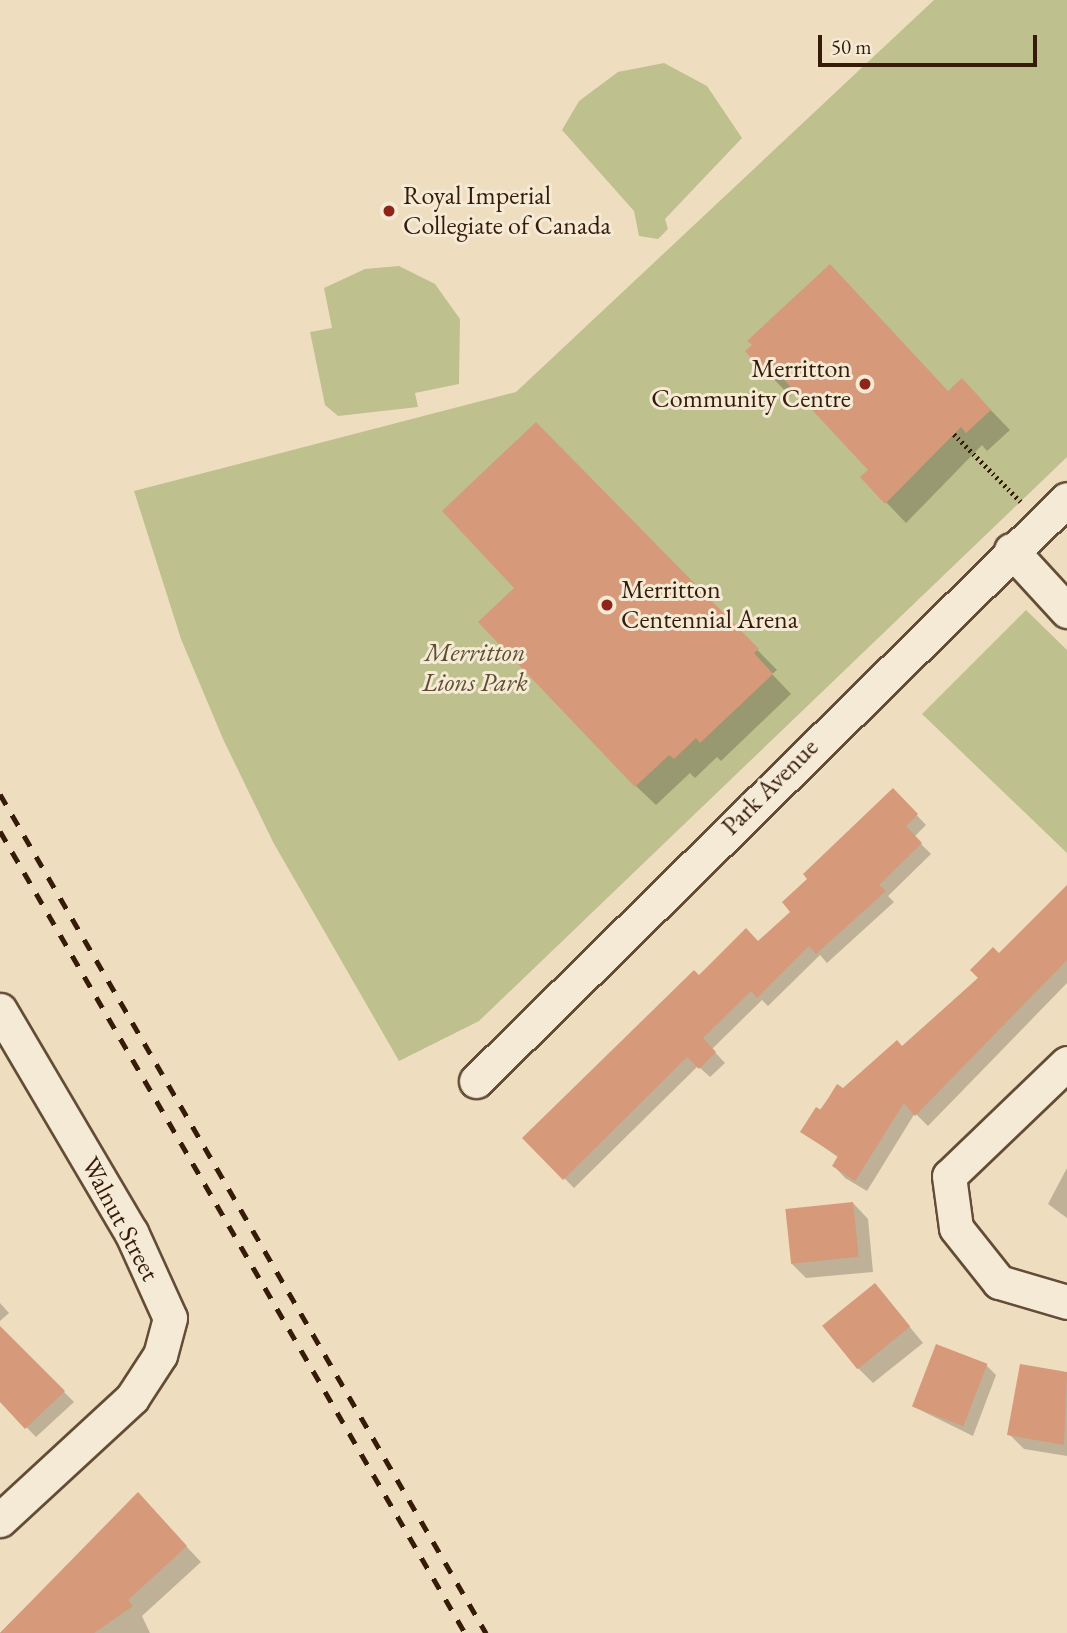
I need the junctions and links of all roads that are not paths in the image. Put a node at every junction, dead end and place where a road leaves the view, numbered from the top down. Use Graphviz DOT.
graph roads {
  1 [pos="1067,499"];
  2 [pos="1011,550"];
  3 [pos="1067,611"];
  4 [pos="0,1010"];
  5 [pos="1067,1063"];
  6 [pos="477,1080"];
  7 [pos="1067,1302"];
  8 [pos="5,1505"];
  1 -- 2 [label="street, Park Avenue"];
  2 -- 3 [label="street"];
  2 -- 6 [label="street, Park Avenue"];
  4 -- 8 [label="street, Walnut Street"];
  5 -- 7 [label="street"];
}
